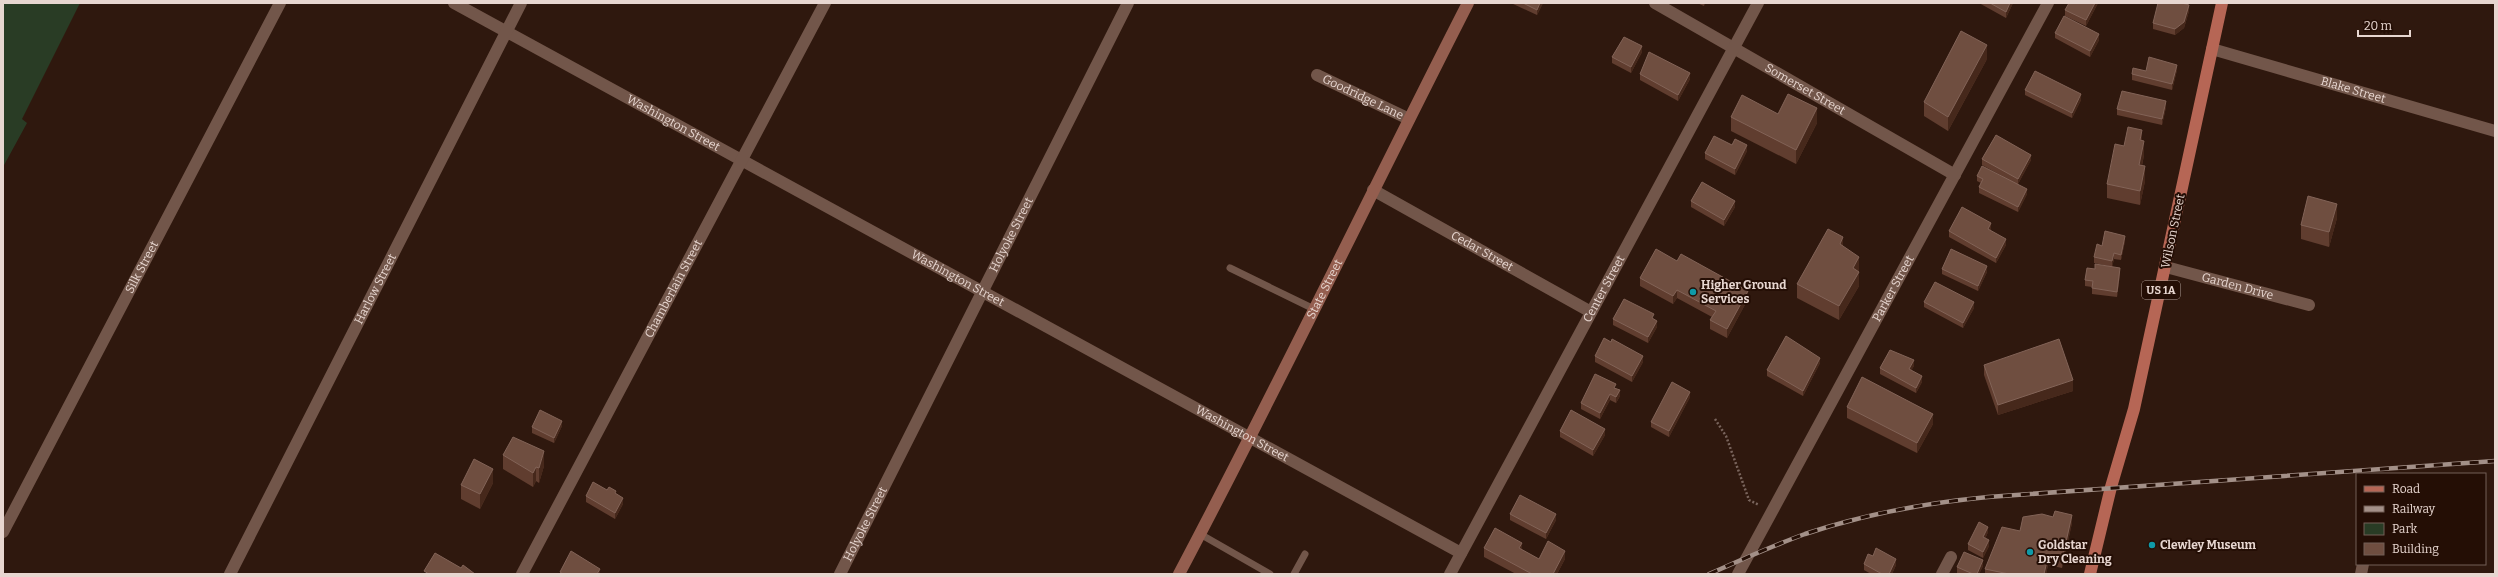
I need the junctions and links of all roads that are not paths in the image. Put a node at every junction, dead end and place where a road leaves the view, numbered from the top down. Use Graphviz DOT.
graph roads {
  1 [pos="280,3"];
  2 [pos="454,3"];
  3 [pos="521,3"];
  4 [pos="825,3"];
  5 [pos="1128,3"];
  6 [pos="1468,3"];
  7 [pos="1655,3"];
  8 [pos="1758,3"];
  9 [pos="2048,3"];
  10 [pos="2222,3"];
  11 [pos="506,32"];
  12 [pos="1734,48"];
  13 [pos="2212,49"];
  14 [pos="1317,75"];
  15 [pos="1409,120"];
  16 [pos="2495,130"];
  17 [pos="743,161"];
  18 [pos="1955,175"];
  19 [pos="1373,190"];
  20 [pos="2166,266"];
  21 [pos="1230,268"];
  22 [pos="983,292"];
  23 [pos="2309,305"];
  24 [pos="1314,309"];
  25 [pos="1591,312"];
  26 [pos="1251,438"];
  27 [pos="3,532"];
  28 [pos="1200,534"];
  29 [pos="1461,553"];
  30 [pos="1305,554"];
  31 [pos="1951,557"];
  32 [pos="230,574"];
  33 [pos="522,574"];
  34 [pos="840,574"];
  35 [pos="1179,574"];
  36 [pos="1270,574"];
  37 [pos="1294,574"];
  38 [pos="1450,574"];
  39 [pos="1738,574"];
  40 [pos="1942,574"];
  41 [pos="2090,574"];
  1 -- 27 [label="street, Silk Street"];
  2 -- 11 [label="street, Washington Street"];
  3 -- 11 [label="street, Harlow Street"];
  4 -- 17 [label="street, Chamberlain Street"];
  5 -- 22 [label="street, Holyoke Street"];
  6 -- 15 [label="main road, State Street"];
  7 -- 12 [label="street, Somerset Street"];
  8 -- 12 [label="street, Center Street"];
  9 -- 18 [label="street, Parker Street"];
  10 -- 13 [label="main road, Wilson Street / US 1A"];
  11 -- 17 [label="street, Washington Street"];
  11 -- 32 [label="street, Harlow Street"];
  12 -- 18 [label="street, Somerset Street"];
  12 -- 25 [label="street, Center Street"];
  13 -- 16 [label="street, Blake Street"];
  13 -- 20 [label="main road, Wilson Street / US 1A"];
  14 -- 15 [label="street, Goodridge Lane"];
  15 -- 19 [label="main road, State Street"];
  17 -- 22 [label="street, Washington Street"];
  17 -- 33 [label="street, Chamberlain Street"];
  18 -- 39 [label="street, Parker Street"];
  19 -- 24 [label="main road, State Street"];
  19 -- 25 [label="street, Cedar Street"];
  20 -- 23 [label="street, Garden Drive"];
  20 -- 41 [label="main road, Wilson Street / US 1A"];
  21 -- 24 [label="lane"];
  22 -- 26 [label="street, Washington Street"];
  22 -- 34 [label="street, Holyoke Street"];
  24 -- 26 [label="main road, State Street"];
  25 -- 29 [label="street, Center Street"];
  26 -- 28 [label="main road, State Street"];
  26 -- 29 [label="street, Washington Street"];
  28 -- 35 [label="main road, State Street"];
  28 -- 36 [label="lane"];
  29 -- 38 [label="street, Center Street"];
  30 -- 37 [label="lane"];
  31 -- 40 [label="street"];
}
